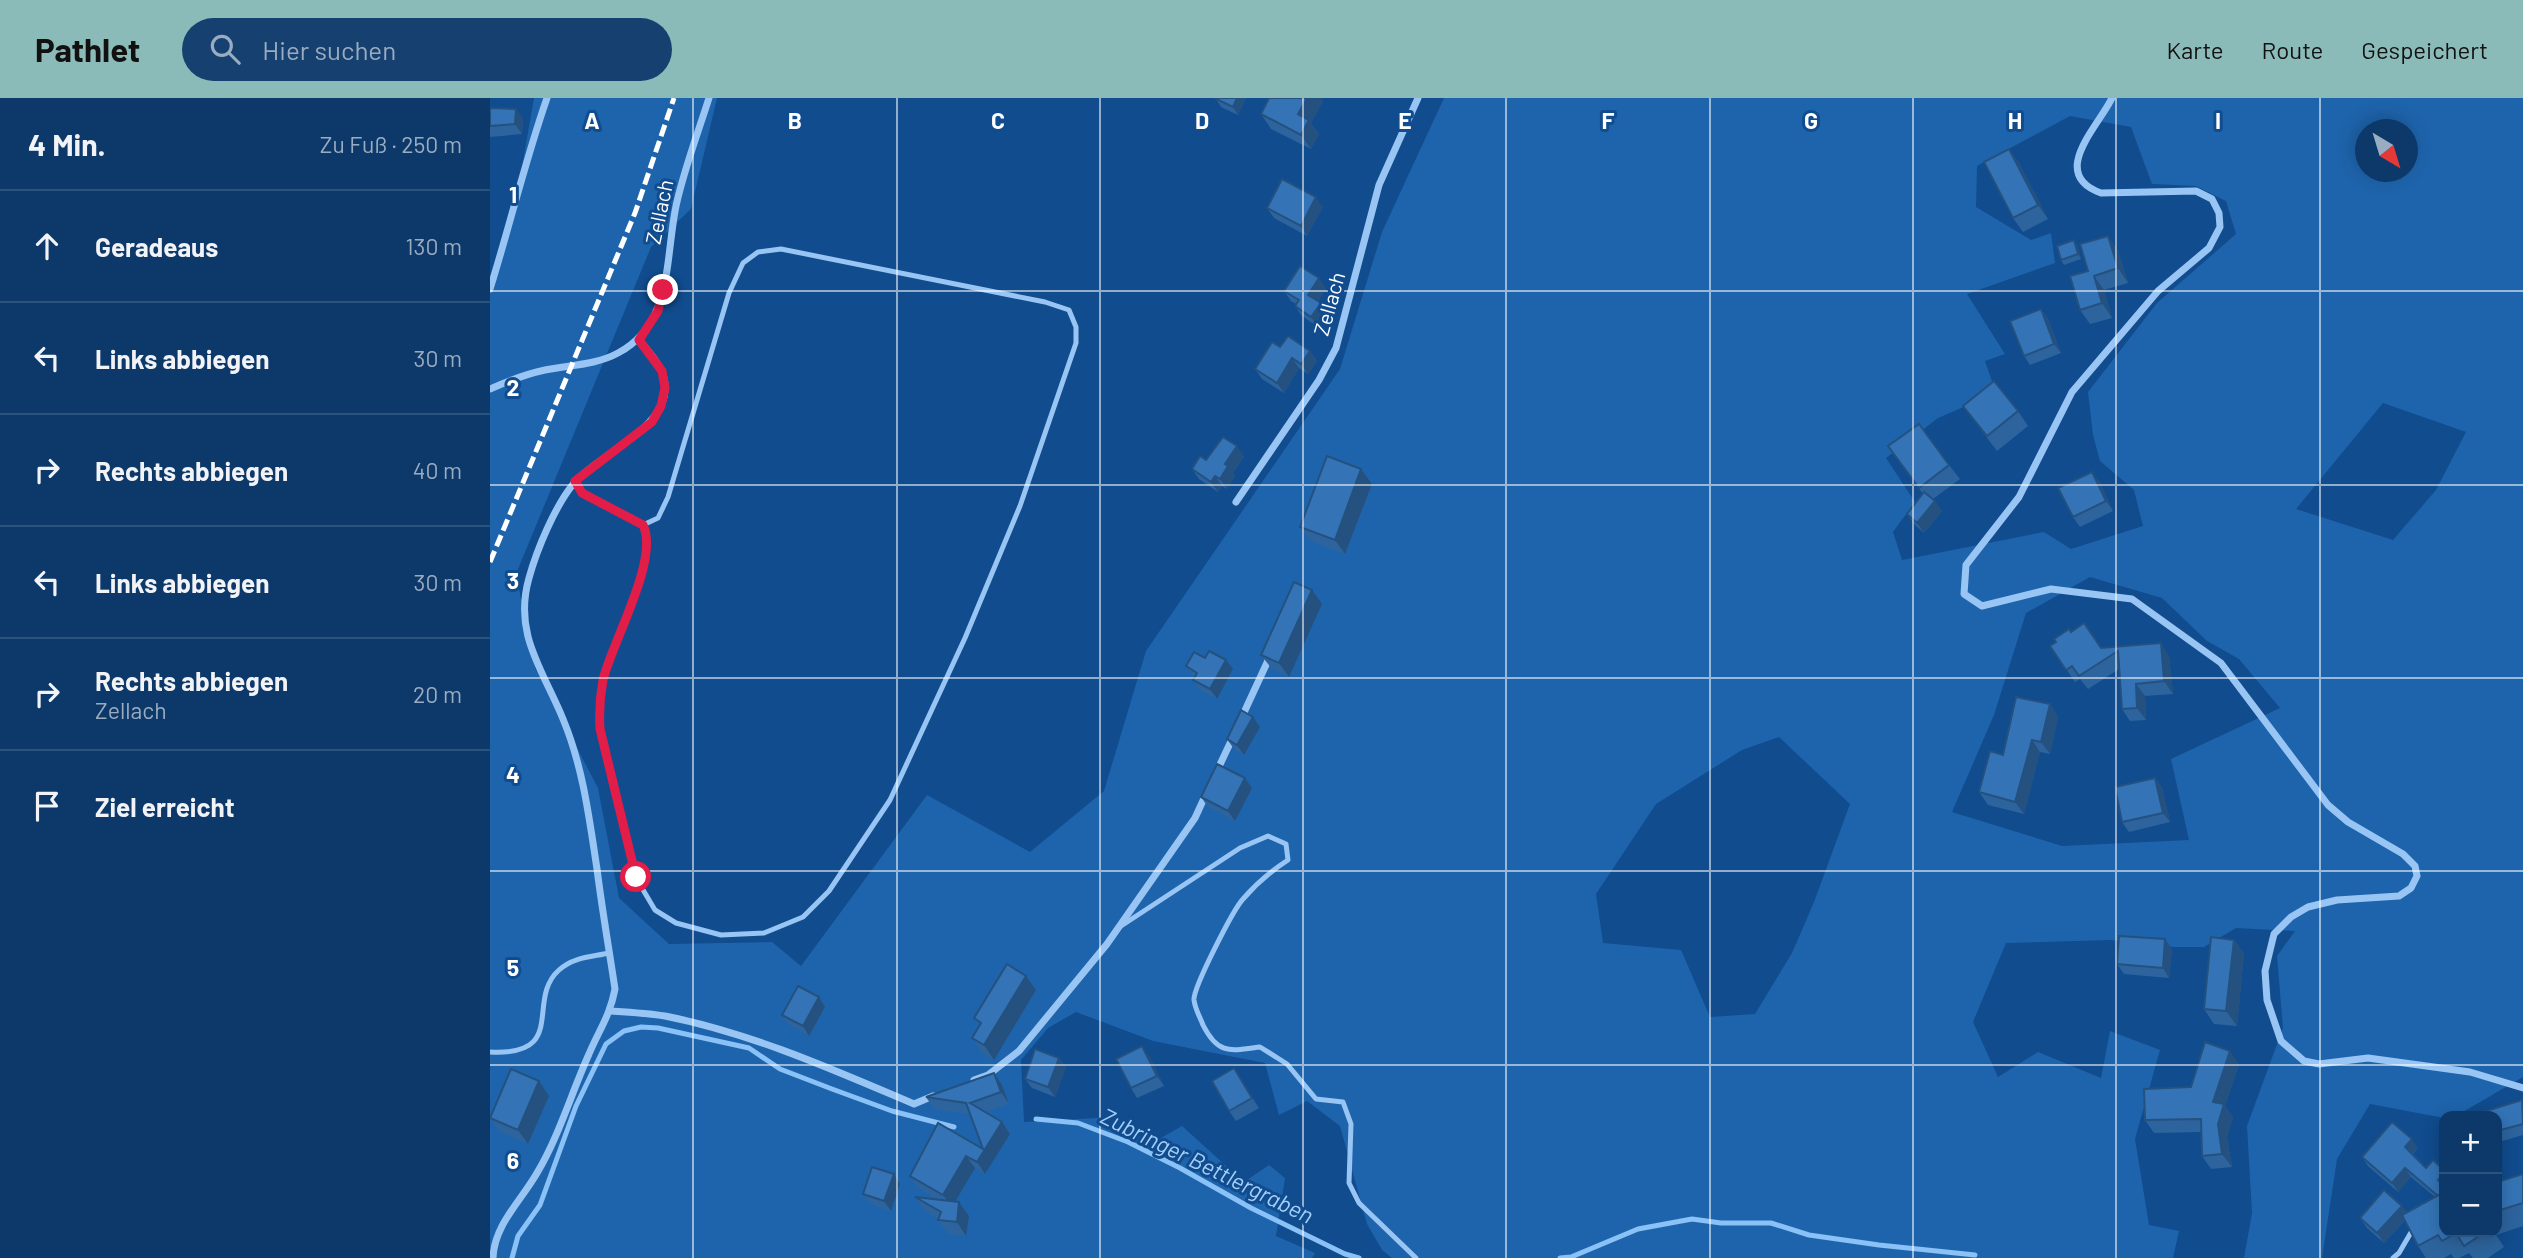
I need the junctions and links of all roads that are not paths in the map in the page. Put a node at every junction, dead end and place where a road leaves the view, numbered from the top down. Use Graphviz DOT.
graph roads {
  1 [pos="547,98"];
  2 [pos="709,98"];
  3 [pos="1418,98"];
  4 [pos="2112,98"];
  5 [pos="490,289"];
  6 [pos="639,340"];
  7 [pos="490,389"];
  8 [pos="575,481"];
  9 [pos="1237,502"];
  10 [pos="643,525"];
  11 [pos="1277,641"];
  12 [pos="1118,928"];
  13 [pos="609,953"];
  14 [pos="611,1011"];
  15 [pos="490,1052"];
  16 [pos="967,1082"];
  17 [pos="2523,1088"];
  18 [pos="946,1090"];
  19 [pos="2415,1225"];
  20 [pos="493,1258"];
  21 [pos="1416,1258"];
  22 [pos="2393,1258"];
  1 -- 5 [label="street"];
  2 -- 6 [label="street, Zellach"];
  3 -- 9 [label="street, Zellach"];
  4 -- 17 [label="street"];
  6 -- 7 [label="street, Zellach"];
  6 -- 8 [label="street"];
  8 -- 10 [label="lane"];
  8 -- 13 [label="street"];
  10 -- 10 [label="lane"];
  11 -- 12 [label="street"];
  12 -- 16 [label="street"];
  12 -- 21 [label="lane"];
  13 -- 14 [label="street"];
  13 -- 15 [label="lane"];
  14 -- 18 [label="street"];
  14 -- 20 [label="street"];
  19 -- 22 [label="lane"];
}
